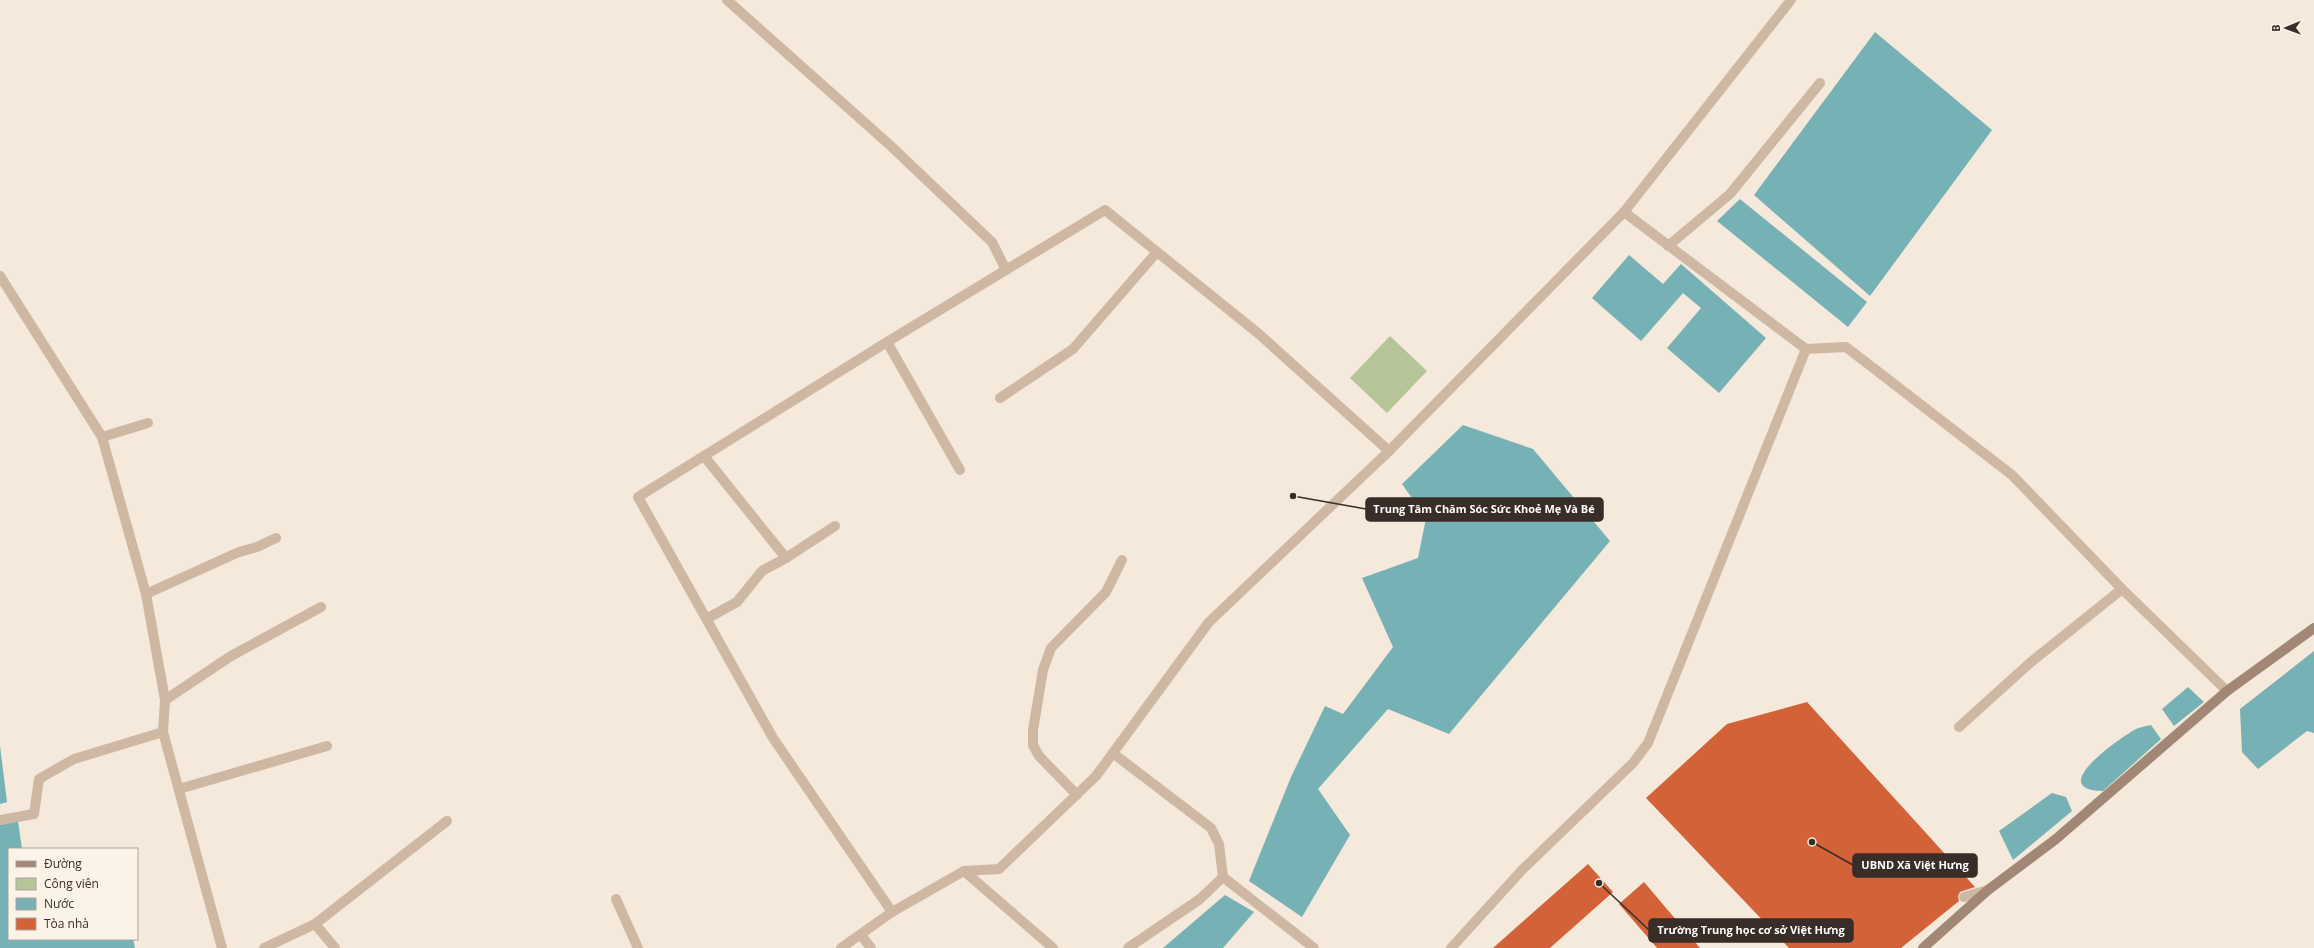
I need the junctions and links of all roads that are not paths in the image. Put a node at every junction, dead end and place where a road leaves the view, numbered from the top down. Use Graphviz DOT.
graph roads {
  1 [pos="727,0"];
  2 [pos="1791,0"];
  3 [pos="1820,83"];
  4 [pos="1624,212"];
  5 [pos="1668,246"];
  6 [pos="1157,252"];
  7 [pos="1006,270"];
  8 [pos="0,276"];
  9 [pos="887,342"];
  10 [pos="1806,349"];
  11 [pos="1000,398"];
  12 [pos="148,423"];
  13 [pos="102,437"];
  14 [pos="1389,451"];
  15 [pos="704,456"];
  16 [pos="960,470"];
  17 [pos="835,526"];
  18 [pos="276,538"];
  19 [pos="786,558"];
  20 [pos="1122,560"];
  21 [pos="2122,589"];
  22 [pos="146,594"];
  23 [pos="321,607"];
  24 [pos="708,618"];
  25 [pos="2314,628"];
  26 [pos="2227,691"];
  27 [pos="165,700"];
  28 [pos="1959,726"];
  29 [pos="163,732"];
  30 [pos="327,746"];
  31 [pos="1114,754"];
  32 [pos="179,789"];
  33 [pos="1076,795"];
  34 [pos="0,820"];
  35 [pos="447,821"];
  36 [pos="964,871"];
  37 [pos="1223,877"];
  38 [pos="1988,890"];
  39 [pos="1964,897"];
  40 [pos="616,899"];
  41 [pos="892,912"];
  42 [pos="315,924"];
  43 [pos="861,935"];
  44 [pos="222,948"];
  45 [pos="264,948"];
  46 [pos="335,948"];
  47 [pos="638,948"];
  48 [pos="841,948"];
  49 [pos="871,948"];
  50 [pos="1053,948"];
  51 [pos="1128,948"];
  52 [pos="1314,948"];
  53 [pos="1451,948"];
  54 [pos="1923,948"];
  1 -- 7 [label="street"];
  2 -- 4 [label="street"];
  3 -- 5 [label="street"];
  4 -- 5 [label="street"];
  4 -- 14 [label="street"];
  5 -- 10 [label="street"];
  6 -- 7 [label="street"];
  6 -- 11 [label="street"];
  6 -- 14 [label="street"];
  7 -- 9 [label="street"];
  8 -- 13 [label="street"];
  9 -- 15 [label="street"];
  9 -- 16 [label="street"];
  10 -- 21 [label="street"];
  10 -- 53 [label="street"];
  12 -- 13 [label="street"];
  13 -- 22 [label="street"];
  14 -- 31 [label="street"];
  15 -- 19 [label="street"];
  15 -- 24 [label="street"];
  17 -- 19 [label="street"];
  18 -- 22 [label="street"];
  19 -- 24 [label="street"];
  20 -- 33 [label="street"];
  21 -- 26 [label="street"];
  21 -- 28 [label="street"];
  22 -- 27 [label="street"];
  23 -- 27 [label="street"];
  24 -- 41 [label="street"];
  25 -- 26 [label="main road"];
  26 -- 38 [label="main road"];
  27 -- 29 [label="street"];
  29 -- 32 [label="street"];
  29 -- 34 [label="street"];
  30 -- 32 [label="street"];
  31 -- 33 [label="street"];
  31 -- 37 [label="street"];
  32 -- 44 [label="street"];
  33 -- 36 [label="street"];
  35 -- 42 [label="street"];
  36 -- 41 [label="street"];
  36 -- 50 [label="street"];
  37 -- 51 [label="street"];
  37 -- 52 [label="street"];
  38 -- 39 [label="street"];
  38 -- 54 [label="main road"];
  40 -- 47 [label="street"];
  41 -- 43 [label="street"];
  42 -- 45 [label="street"];
  42 -- 46 [label="street"];
  43 -- 48 [label="street"];
  43 -- 49 [label="street"];
}
